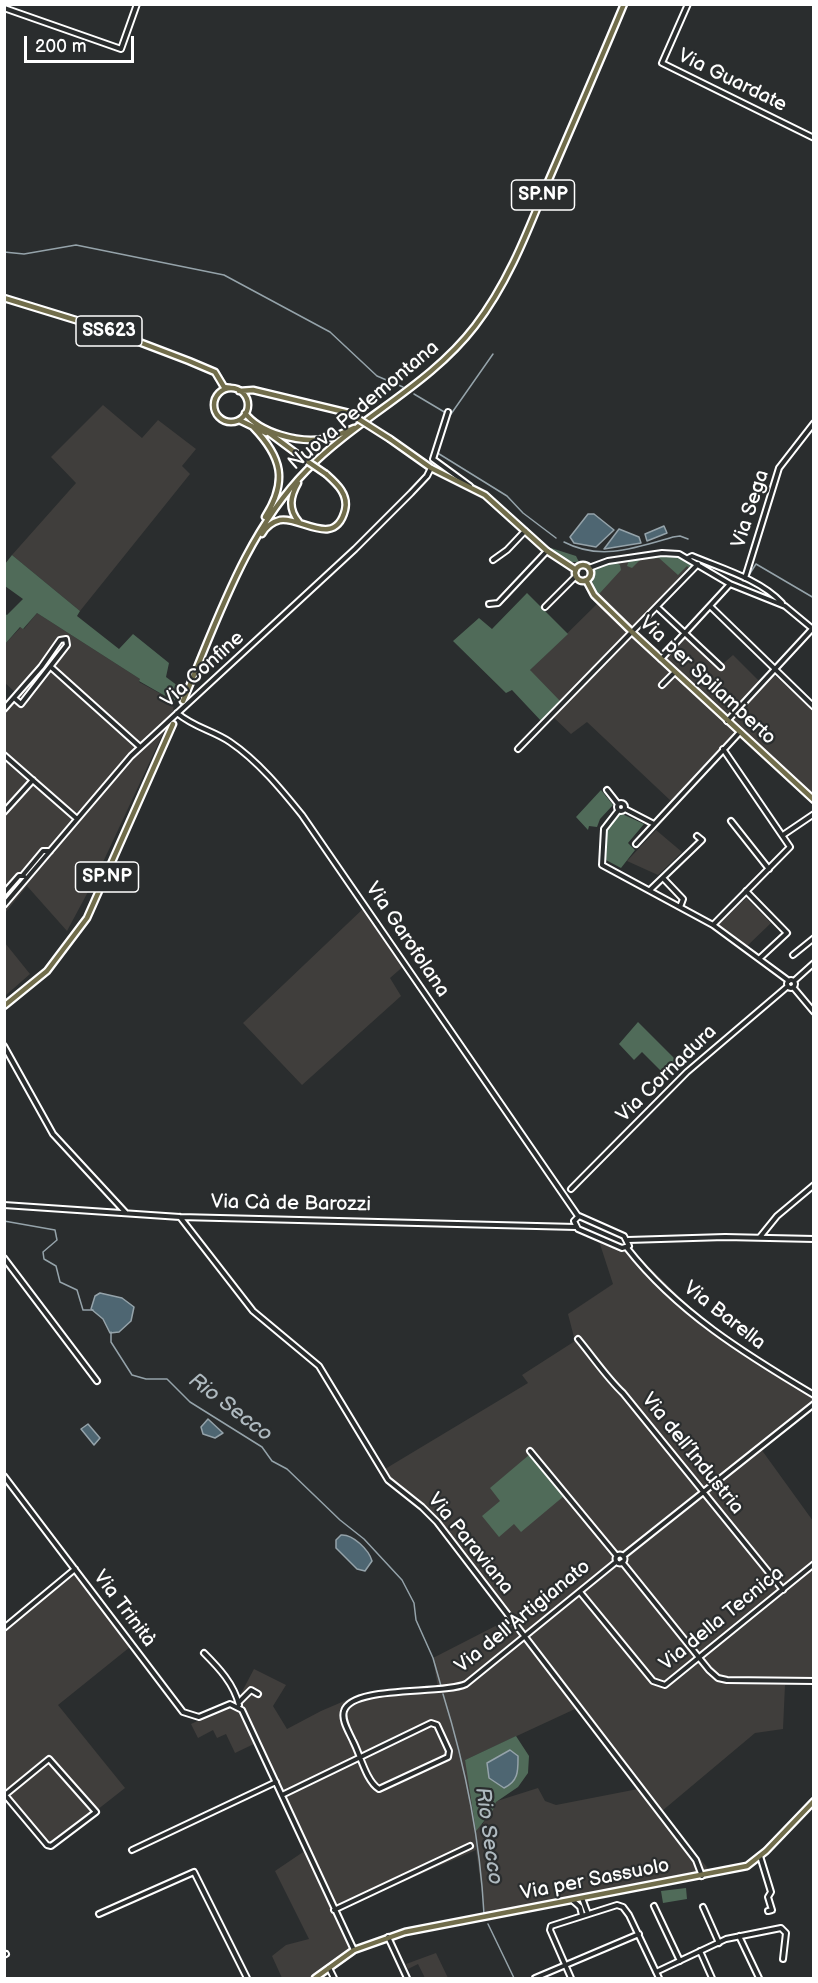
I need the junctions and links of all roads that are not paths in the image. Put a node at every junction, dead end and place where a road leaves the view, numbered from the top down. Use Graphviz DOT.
graph roads {
  1 [pos="137,4"];
  2 [pos="624,4"];
  3 [pos="688,4"];
  4 [pos="4,8"];
  5 [pos="813,138"];
  6 [pos="4,298"];
  7 [pos="211,370"];
  8 [pos="230,388"];
  9 [pos="239,391"];
  10 [pos="261,392"];
  11 [pos="218,394"];
  12 [pos="247,402"];
  13 [pos="246,413"];
  14 [pos="448,413"];
  15 [pos="239,420"];
  16 [pos="813,423"];
  17 [pos="362,424"];
  18 [pos="254,425"];
  19 [pos="431,468"];
  20 [pos="306,471"];
  21 [pos="475,490"];
  22 [pos="300,524"];
  23 [pos="525,531"];
  24 [pos="547,551"];
  25 [pos="247,554"];
  26 [pos="688,558"];
  27 [pos="493,560"];
  28 [pos="698,564"];
  29 [pos="589,568"];
  30 [pos="576,573"];
  31 [pos="745,578"];
  32 [pos="586,580"];
  33 [pos="730,584"];
  34 [pos="489,604"];
  35 [pos="710,606"];
  36 [pos="784,606"];
  37 [pos="545,607"];
  38 [pos="657,607"];
  39 [pos="223,608"];
  40 [pos="813,629"];
  41 [pos="632,632"];
  42 [pos="686,632"];
  43 [pos="661,659"];
  44 [pos="722,667"];
  45 [pos="52,668"];
  46 [pos="774,671"];
  47 [pos="675,672"];
  48 [pos="662,685"];
  49 [pos="14,698"];
  50 [pos="183,701"];
  51 [pos="813,707"];
  52 [pos="4,709"];
  53 [pos="177,713"];
  54 [pos="727,721"];
  55 [pos="173,724"];
  56 [pos="740,732"];
  57 [pos="140,747"];
  58 [pos="518,749"];
  59 [pos="723,749"];
  60 [pos="4,755"];
  61 [pos="33,780"];
  62 [pos="607,790"];
  63 [pos="813,800"];
  64 [pos="618,804"];
  65 [pos="625,809"];
  66 [pos="618,811"];
  67 [pos="4,812"];
  68 [pos="813,814"];
  69 [pos="76,818"];
  70 [pos="731,821"];
  71 [pos="654,824"];
  72 [pos="783,835"];
  73 [pos="698,836"];
  74 [pos="636,844"];
  75 [pos="769,869"];
  76 [pos="25,877"];
  77 [pos="663,878"];
  78 [pos="650,891"];
  79 [pos="746,891"];
  80 [pos="4,893"];
  81 [pos="4,905"];
  82 [pos="680,907"];
  83 [pos="713,925"];
  84 [pos="813,938"];
  85 [pos="793,955"];
  86 [pos="760,958"];
  87 [pos="813,963"];
  88 [pos="790,983"];
  89 [pos="4,1006"];
  90 [pos="813,1012"];
  91 [pos="4,1046"];
  92 [pos="813,1185"];
  93 [pos="571,1189"];
  94 [pos="4,1205"];
  95 [pos="126,1213"];
  96 [pos="578,1216"];
  97 [pos="180,1217"];
  98 [pos="576,1227"];
  99 [pos="760,1237"];
  100 [pos="628,1239"];
  101 [pos="813,1239"];
  102 [pos="627,1248"];
  103 [pos="4,1258"];
  104 [pos="578,1339"];
  105 [pos="97,1381"];
  106 [pos="813,1395"];
  107 [pos="813,1404"];
  108 [pos="530,1451"];
  109 [pos="4,1476"];
  110 [pos="703,1492"];
  111 [pos="616,1555"];
  112 [pos="623,1556"];
  113 [pos="616,1562"];
  114 [pos="622,1562"];
  115 [pos="813,1564"];
  116 [pos="75,1569"];
  117 [pos="783,1590"];
  118 [pos="580,1592"];
  119 [pos="4,1628"];
  120 [pos="525,1637"];
  121 [pos="204,1653"];
  122 [pos="700,1658"];
  123 [pos="813,1680"];
  124 [pos="258,1694"];
  125 [pos="239,1705"];
  126 [pos="361,1758"];
  127 [pos="276,1782"];
  128 [pos="5,1794"];
  129 [pos="282,1795"];
  130 [pos="813,1801"];
  131 [pos="470,1846"];
  132 [pos="132,1850"];
  133 [pos="760,1856"];
  134 [pos="702,1876"];
  135 [pos="583,1898"];
  136 [pos="572,1900"];
  137 [pos="654,1906"];
  138 [pos="582,1907"];
  139 [pos="702,1907"];
  140 [pos="334,1910"];
  141 [pos="768,1911"];
  142 [pos="99,1914"];
  143 [pos="588,1914"];
  144 [pos="582,1916"];
  145 [pos="639,1934"];
  146 [pos="739,1936"];
  147 [pos="388,1938"];
  148 [pos="719,1942"];
  149 [pos="354,1950"];
  150 [pos="700,1952"];
  151 [pos="783,1959"];
  152 [pos="680,1961"];
  153 [pos="565,1967"];
  154 [pos="329,1968"];
  155 [pos="656,1972"];
  156 [pos="247,1978"];
  157 [pos="315,1978"];
  158 [pos="334,1978"];
  159 [pos="407,1978"];
  160 [pos="535,1978"];
  161 [pos="571,1978"];
  162 [pos="658,1978"];
  163 [pos="712,1978"];
  164 [pos="759,1978"];
  1 -- 4 [label="street"];
  2 -- 17 [label="main road, Nuova Pedemontana / SP.NP"];
  3 -- 5 [label="street, Via Guardate"];
  6 -- 7 [label="main road, SS623"];
  7 -- 8 [label="main road, SS623"];
  7 -- 11 [label="main road"];
  8 -- 9 [label="main road, SS623"];
  8 -- 11 [label="main road"];
  9 -- 10 [label="main road, SS623"];
  9 -- 12 [label="main road"];
  10 -- 12 [label="main road"];
  10 -- 19 [label="main road, SS623, bridge"];
  11 -- 15 [label="main road"];
  12 -- 13 [label="main road"];
  13 -- 15 [label="main road"];
  13 -- 18 [label="main road"];
  14 -- 21 [label="street"];
  15 -- 18 [label="main road"];
  16 -- 31 [label="street, Via Sega"];
  17 -- 18 [label="main road"];
  17 -- 20 [label="main road, Nuova Pedemontana / SP.NP"];
  18 -- 22 [label="main road, bridge"];
  18 -- 25 [label="main road"];
  19 -- 21 [label="main road"];
  19 -- 53 [label="street, Via Confine"];
  20 -- 22 [label="main road"];
  20 -- 25 [label="main road, Nuova Pedemontana / SP.NP"];
  21 -- 23 [label="main road"];
  22 -- 39 [label="main road"];
  23 -- 24 [label="main road"];
  23 -- 27 [label="street"];
  24 -- 30 [label="main road"];
  24 -- 34 [label="street"];
  25 -- 39 [label="main road, Nuova Pedemontana / SP.NP"];
  26 -- 28 [label="street"];
  26 -- 29 [label="street, Via Sega"];
  26 -- 31 [label="street, Via Sega"];
  28 -- 33 [label="street"];
  28 -- 38 [label="street"];
  29 -- 30 [label="main road"];
  29 -- 32 [label="main road"];
  30 -- 32 [label="main road"];
  30 -- 37 [label="street"];
  31 -- 36 [label="street, Via Sega"];
  32 -- 41 [label="main road, Via per Spilamberto"];
  33 -- 35 [label="street"];
  33 -- 36 [label="street"];
  35 -- 42 [label="street"];
  35 -- 46 [label="street"];
  36 -- 40 [label="street, Via Sega"];
  38 -- 41 [label="street"];
  38 -- 42 [label="street"];
  39 -- 50 [label="main road, Nuova Pedemontana / SP.NP"];
  40 -- 46 [label="street"];
  41 -- 43 [label="main road, Via per Spilamberto"];
  41 -- 58 [label="street"];
  42 -- 43 [label="street"];
  42 -- 44 [label="street"];
  43 -- 47 [label="main road, Via per Spilamberto"];
  45 -- 49 [label="street"];
  45 -- 49 [label="street"];
  45 -- 57 [label="street"];
  46 -- 51 [label="street"];
  46 -- 54 [label="street"];
  47 -- 48 [label="street"];
  47 -- 54 [label="main road, Via per Spilamberto"];
  49 -- 52 [label="street"];
  53 -- 57 [label="street, Via Confine"];
  53 -- 96 [label="street, Via Garofolana"];
  54 -- 56 [label="main road, Via per Spilamberto"];
  55 -- 89 [label="main road, SP.NP"];
  56 -- 59 [label="street"];
  56 -- 63 [label="main road, Via per Spilamberto"];
  57 -- 69 [label="street, Via Confine"];
  59 -- 71 [label="street"];
  59 -- 72 [label="street"];
  60 -- 61 [label="street"];
  61 -- 67 [label="street"];
  61 -- 69 [label="street"];
  62 -- 64 [label="street"];
  64 -- 65 [label="street"];
  64 -- 66 [label="street"];
  65 -- 66 [label="street"];
  65 -- 71 [label="street"];
  66 -- 78 [label="street"];
  68 -- 72 [label="street"];
  69 -- 76 [label="street, Via Confine"];
  70 -- 75 [label="street"];
  71 -- 74 [label="street"];
  72 -- 75 [label="street"];
  73 -- 77 [label="street"];
  75 -- 79 [label="street"];
  76 -- 80 [label="street"];
  76 -- 81 [label="street, Via Confine"];
  77 -- 78 [label="street"];
  77 -- 82 [label="street"];
  78 -- 82 [label="street"];
  79 -- 83 [label="street"];
  79 -- 86 [label="street"];
  82 -- 83 [label="street"];
  83 -- 86 [label="street"];
  84 -- 85 [label="street"];
  86 -- 88 [label="street"];
  87 -- 88 [label="street, Via Cornadura"];
  88 -- 90 [label="street"];
  88 -- 93 [label="street, Via Cornadura"];
  91 -- 95 [label="street"];
  92 -- 99 [label="street"];
  94 -- 95 [label="street, Via Cà de Barozzi"];
  95 -- 97 [label="street, Via Cà de Barozzi"];
  96 -- 98 [label="street"];
  96 -- 100 [label="street"];
  97 -- 98 [label="street, Via Cà de Barozzi"];
  97 -- 120 [label="street, Via Paraviana"];
  98 -- 102 [label="street"];
  99 -- 100 [label="street"];
  99 -- 101 [label="street"];
  100 -- 102 [label="street"];
  102 -- 106 [label="street, Via Barella"];
  103 -- 105 [label="street"];
  104 -- 110 [label="street, Via dell’Industria"];
  107 -- 110 [label="street"];
  108 -- 111 [label="street"];
  109 -- 116 [label="street, Via Trinità"];
  110 -- 112 [label="street"];
  110 -- 117 [label="street, Via dell’Industria"];
  111 -- 112 [label="street"];
  111 -- 113 [label="street"];
  112 -- 114 [label="street"];
  113 -- 114 [label="street"];
  113 -- 118 [label="street, Via dell'Artigianato"];
  114 -- 122 [label="street"];
  115 -- 117 [label="street, Via della Tecnica"];
  116 -- 119 [label="street"];
  116 -- 125 [label="street, Via Trinità"];
  117 -- 122 [label="street, Via della Tecnica"];
  118 -- 120 [label="street, Via dell'Artigianato"];
  118 -- 122 [label="street, Via della Tecnica"];
  120 -- 126 [label="street, Via dell'Artigianato"];
  120 -- 134 [label="street, Via Paraviana"];
  121 -- 125 [label="street"];
  122 -- 123 [label="street"];
  124 -- 125 [label="street, Via Trinità"];
  125 -- 127 [label="street"];
  126 -- 126 [label="street"];
  126 -- 129 [label="street"];
  127 -- 129 [label="street"];
  127 -- 132 [label="street"];
  128 -- 128 [label="street"];
  129 -- 140 [label="street"];
  130 -- 133 [label="main road, Via per Sassuolo"];
  131 -- 140 [label="street"];
  133 -- 134 [label="main road, Via per Sassuolo"];
  133 -- 141 [label="street"];
  134 -- 135 [label="main road, Via per Sassuolo"];
  135 -- 136 [label="main road, Via per Sassuolo"];
  135 -- 138 [label="street"];
  135 -- 138 [label="street"];
  136 -- 138 [label="street"];
  136 -- 147 [label="main road, Via per Sassuolo"];
  137 -- 152 [label="street"];
  138 -- 143 [label="street"];
  138 -- 144 [label="street"];
  139 -- 148 [label="street"];
  140 -- 149 [label="street"];
  142 -- 156 [label="street"];
  143 -- 144 [label="street"];
  143 -- 145 [label="street"];
  144 -- 153 [label="street"];
  145 -- 153 [label="street"];
  145 -- 155 [label="street"];
  146 -- 148 [label="street"];
  146 -- 151 [label="street"];
  146 -- 164 [label="street"];
  147 -- 149 [label="main road, Via per Sassuolo"];
  147 -- 159 [label="street"];
  148 -- 150 [label="street"];
  149 -- 154 [label="main road, Via per Sassuolo"];
  150 -- 152 [label="street"];
  150 -- 163 [label="street"];
  152 -- 155 [label="street"];
  153 -- 160 [label="street"];
  153 -- 161 [label="street"];
  154 -- 157 [label="main road, Via per Sassuolo"];
  154 -- 158 [label="street"];
  155 -- 162 [label="street"];
}
